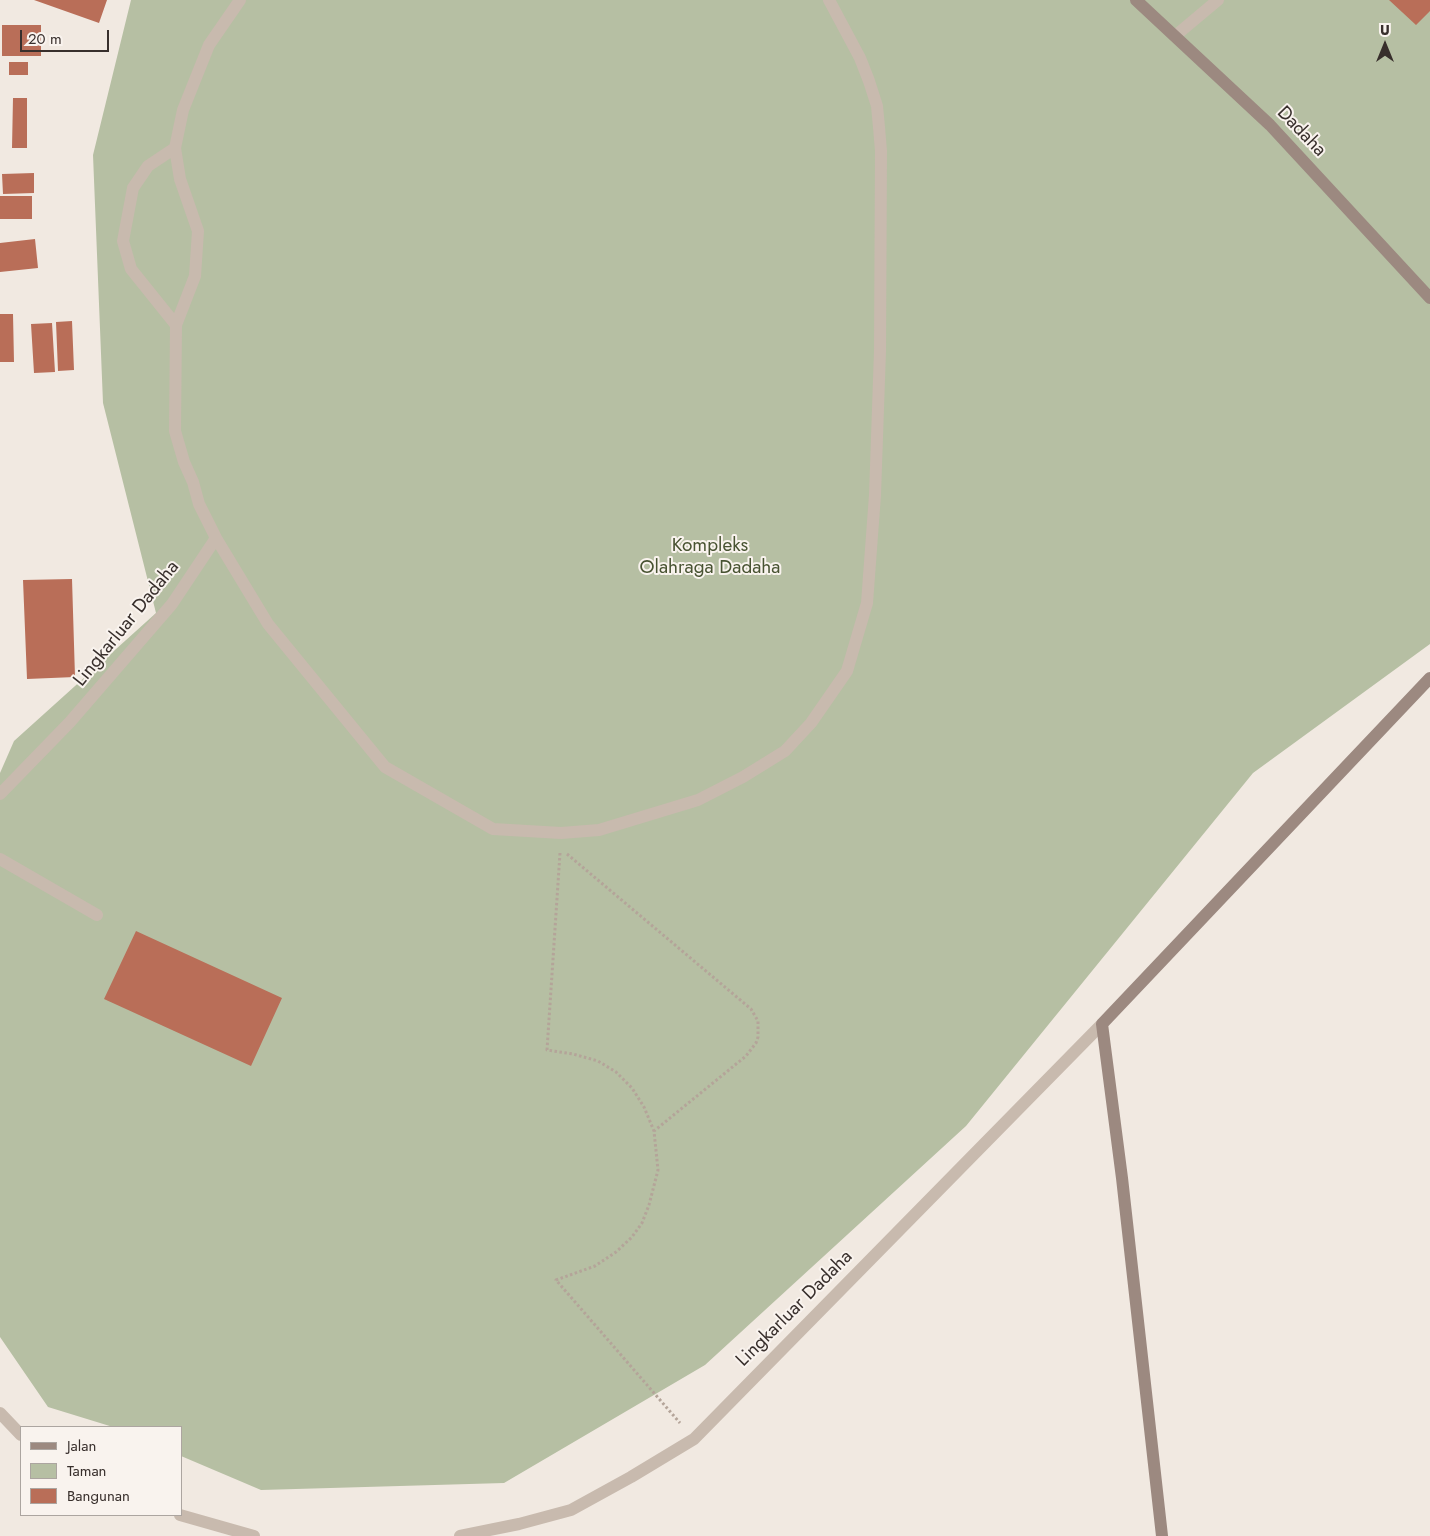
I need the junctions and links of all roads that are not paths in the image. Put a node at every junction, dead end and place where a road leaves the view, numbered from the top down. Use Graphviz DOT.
graph roads {
  1 [pos="240,0"];
  2 [pos="829,0"];
  3 [pos="1136,0"];
  4 [pos="1218,0"];
  5 [pos="1175,36"];
  6 [pos="175,148"];
  7 [pos="1430,298"];
  8 [pos="176,325"];
  9 [pos="216,538"];
  10 [pos="1430,678"];
  11 [pos="0,794"];
  12 [pos="0,859"];
  13 [pos="97,916"];
  14 [pos="1102,1024"];
  15 [pos="0,1413"];
  16 [pos="20,1434"];
  17 [pos="182,1516"];
  18 [pos="254,1536"];
  19 [pos="460,1536"];
  20 [pos="1162,1536"];
  1 -- 6 [label="lane"];
  2 -- 9 [label="lane"];
  3 -- 5 [label="street, Dadaha"];
  4 -- 5 [label="lane"];
  5 -- 7 [label="street, Dadaha"];
  6 -- 8 [label="lane"];
  6 -- 8 [label="lane"];
  8 -- 9 [label="lane"];
  9 -- 11 [label="lane, Lingkarluar Dadaha"];
  10 -- 14 [label="street"];
  12 -- 13 [label="lane"];
  14 -- 19 [label="lane, Lingkarluar Dadaha"];
  14 -- 20 [label="street"];
  15 -- 16 [label="lane"];
  17 -- 18 [label="lane"];
}
